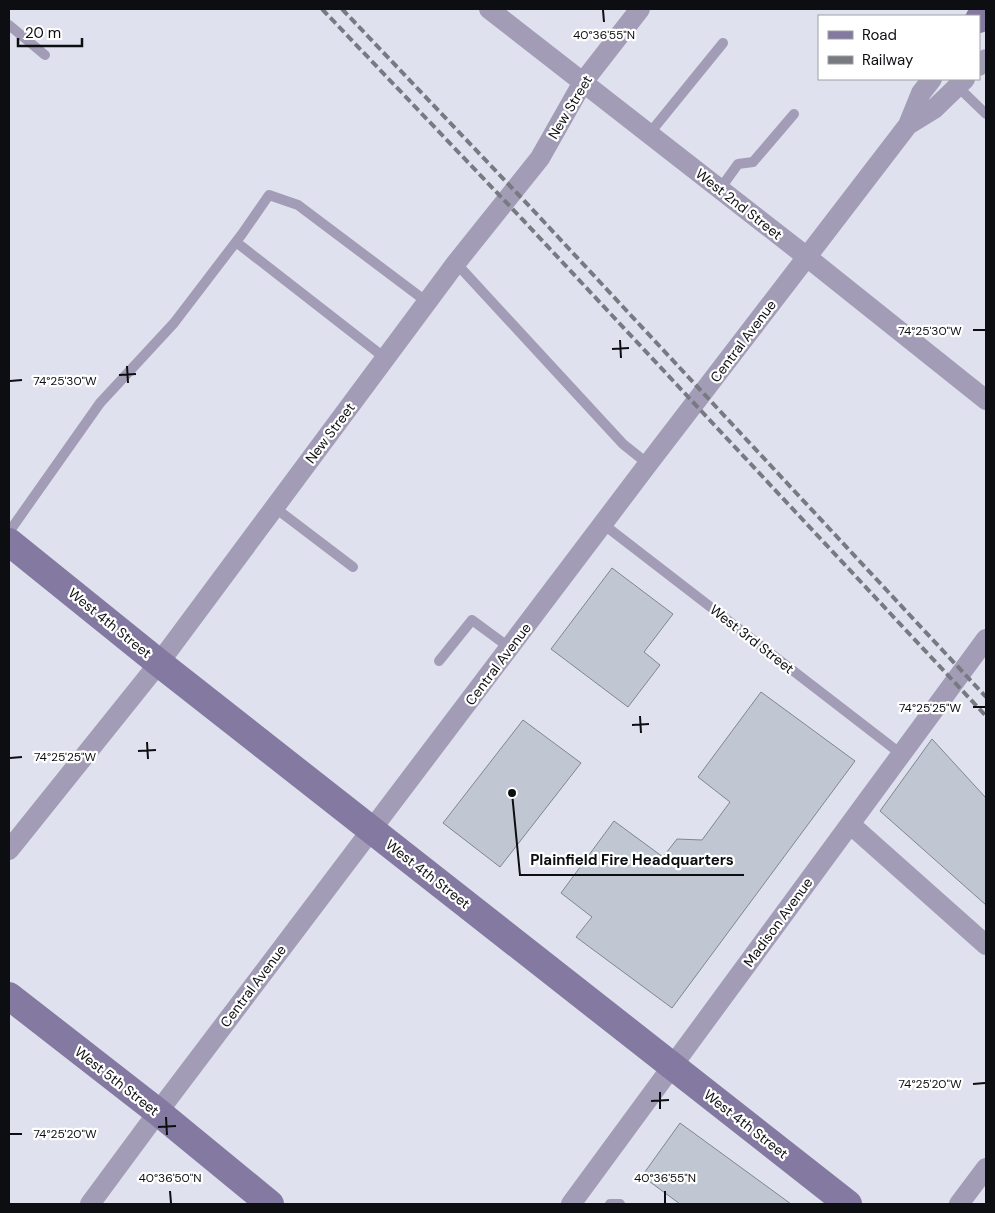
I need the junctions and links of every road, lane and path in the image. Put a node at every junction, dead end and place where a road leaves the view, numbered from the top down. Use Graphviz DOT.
graph roads {
  1 [pos="489,9"];
  2 [pos="640,9"];
  3 [pos="9,25"];
  4 [pos="723,43"];
  5 [pos="45,55"];
  6 [pos="931,80"];
  7 [pos="582,82"];
  8 [pos="961,82"];
  9 [pos="794,114"];
  10 [pos="986,114"];
  11 [pos="908,125"];
  12 [pos="649,134"];
  13 [pos="720,189"];
  14 [pos="236,242"];
  15 [pos="807,257"];
  16 [pos="456,263"];
  17 [pos="427,302"];
  18 [pos="385,358"];
  19 [pos="986,400"];
  20 [pos="648,464"];
  21 [pos="274,508"];
  22 [pos="603,524"];
  23 [pos="9,532"];
  24 [pos="9,542"];
  25 [pos="353,567"];
  26 [pos="986,639"];
  27 [pos="510,648"];
  28 [pos="440,661"];
  29 [pos="159,663"];
  30 [pos="901,754"];
  31 [pos="850,824"];
  32 [pos="372,830"];
  33 [pos="9,850"];
  34 [pos="986,945"];
  35 [pos="9,996"];
  36 [pos="672,1066"];
  37 [pos="158,1112"];
  38 [pos="986,1168"];
  39 [pos="265,1202"];
  40 [pos="575,1203"];
  41 [pos="90,1204"];
  42 [pos="610,1204"];
  43 [pos="620,1204"];
  44 [pos="848,1204"];
  45 [pos="959,1204"];
  1 -- 7 [label="street, West 2nd Street"];
  2 -- 7 [label="street, New Street"];
  3 -- 5 [label="lane"];
  4 -- 12 [label="lane"];
  6 -- 11 [label="street, Central Avenue"];
  7 -- 12 [label="street, West 2nd Street"];
  7 -- 16 [label="street, New Street"];
  8 -- 10 [label="lane"];
  8 -- 11 [label="street, Central Avenue"];
  9 -- 13 [label="lane"];
  11 -- 15 [label="street, Central Avenue"];
  12 -- 13 [label="street, West 2nd Street"];
  13 -- 15 [label="street, West 2nd Street"];
  14 -- 17 [label="lane"];
  14 -- 18 [label="lane"];
  14 -- 23 [label="lane"];
  15 -- 19 [label="street, West 2nd Street"];
  15 -- 20 [label="street, Central Avenue"];
  16 -- 17 [label="street, New Street"];
  16 -- 20 [label="lane"];
  17 -- 18 [label="street, New Street"];
  18 -- 21 [label="street, New Street"];
  20 -- 22 [label="street, Central Avenue"];
  21 -- 25 [label="lane"];
  21 -- 29 [label="street, New Street"];
  22 -- 27 [label="street, Central Avenue"];
  22 -- 30 [label="lane, West 3rd Street"];
  24 -- 29 [label="main road, West 4th Street"];
  26 -- 30 [label="street, Madison Avenue"];
  27 -- 28 [label="lane"];
  27 -- 32 [label="street, Central Avenue"];
  29 -- 32 [label="main road, West 4th Street"];
  29 -- 33 [label="street, New Street"];
  30 -- 31 [label="street, Madison Avenue"];
  31 -- 34 [label="street"];
  31 -- 36 [label="street, Madison Avenue"];
  32 -- 36 [label="main road, West 4th Street"];
  32 -- 37 [label="street, Central Avenue"];
  35 -- 37 [label="main road, West 5th Street"];
  36 -- 40 [label="street, Madison Avenue"];
  36 -- 44 [label="main road, West 4th Street"];
  37 -- 39 [label="main road, West 5th Street"];
  37 -- 41 [label="street, Central Avenue"];
  38 -- 45 [label="street"];
  42 -- 43 [label="lane"];
}
